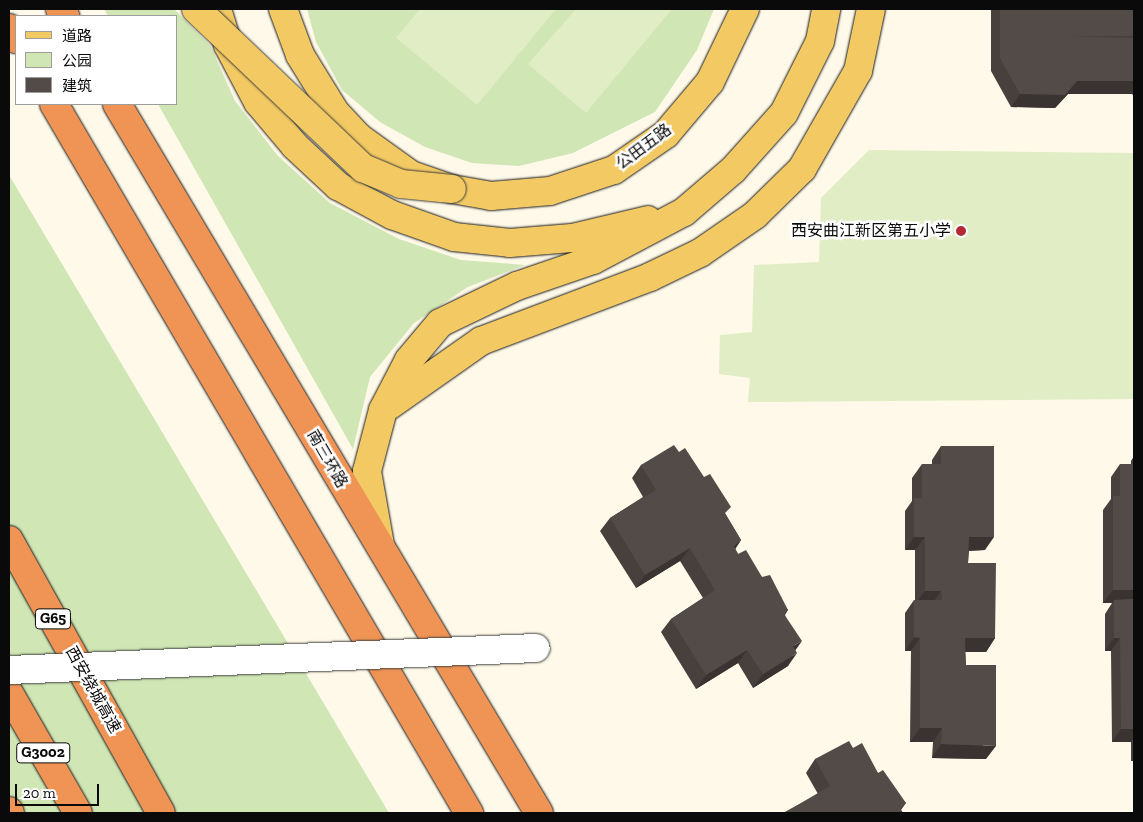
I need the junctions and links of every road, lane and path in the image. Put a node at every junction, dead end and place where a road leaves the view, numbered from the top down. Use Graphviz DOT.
graph roads {
  1 [pos="196,9"];
  2 [pos="217,9"];
  3 [pos="283,9"];
  4 [pos="745,9"];
  5 [pos="826,9"];
  6 [pos="871,9"];
  7 [pos="55,105"];
  8 [pos="118,105"];
  9 [pos="452,189"];
  10 [pos="684,212"];
  11 [pos="382,410"];
  12 [pos="9,540"];
  13 [pos="381,550"];
  14 [pos="536,648"];
  15 [pos="9,670"];
  16 [pos="9,692"];
  17 [pos="97,697"];
  18 [pos="78,813"];
  19 [pos="162,813"];
  20 [pos="173,813"];
  21 [pos="469,813"];
  22 [pos="539,813"];
  1 -- 9 [label="main road, bridge"];
  2 -- 10 [label="main road"];
  3 -- 9 [label="main road, bridge"];
  4 -- 9 [label="main road, 公田五路"];
  5 -- 10 [label="main road"];
  6 -- 11 [label="main road"];
  7 -- 21 [label="highway"];
  8 -- 13 [label="highway, 南三环路"];
  10 -- 11 [label="main road"];
  11 -- 13 [label="main road"];
  12 -- 17 [label="highway, 西安绕城高速 / G65"];
  13 -- 22 [label="highway, 南三环路"];
  14 -- 15 [label="street, bridge"];
  16 -- 18 [label="highway, G3002"];
  17 -- 19 [label="highway, 西安绕城高速 / G65"];
  17 -- 20 [label="highway"];
}
